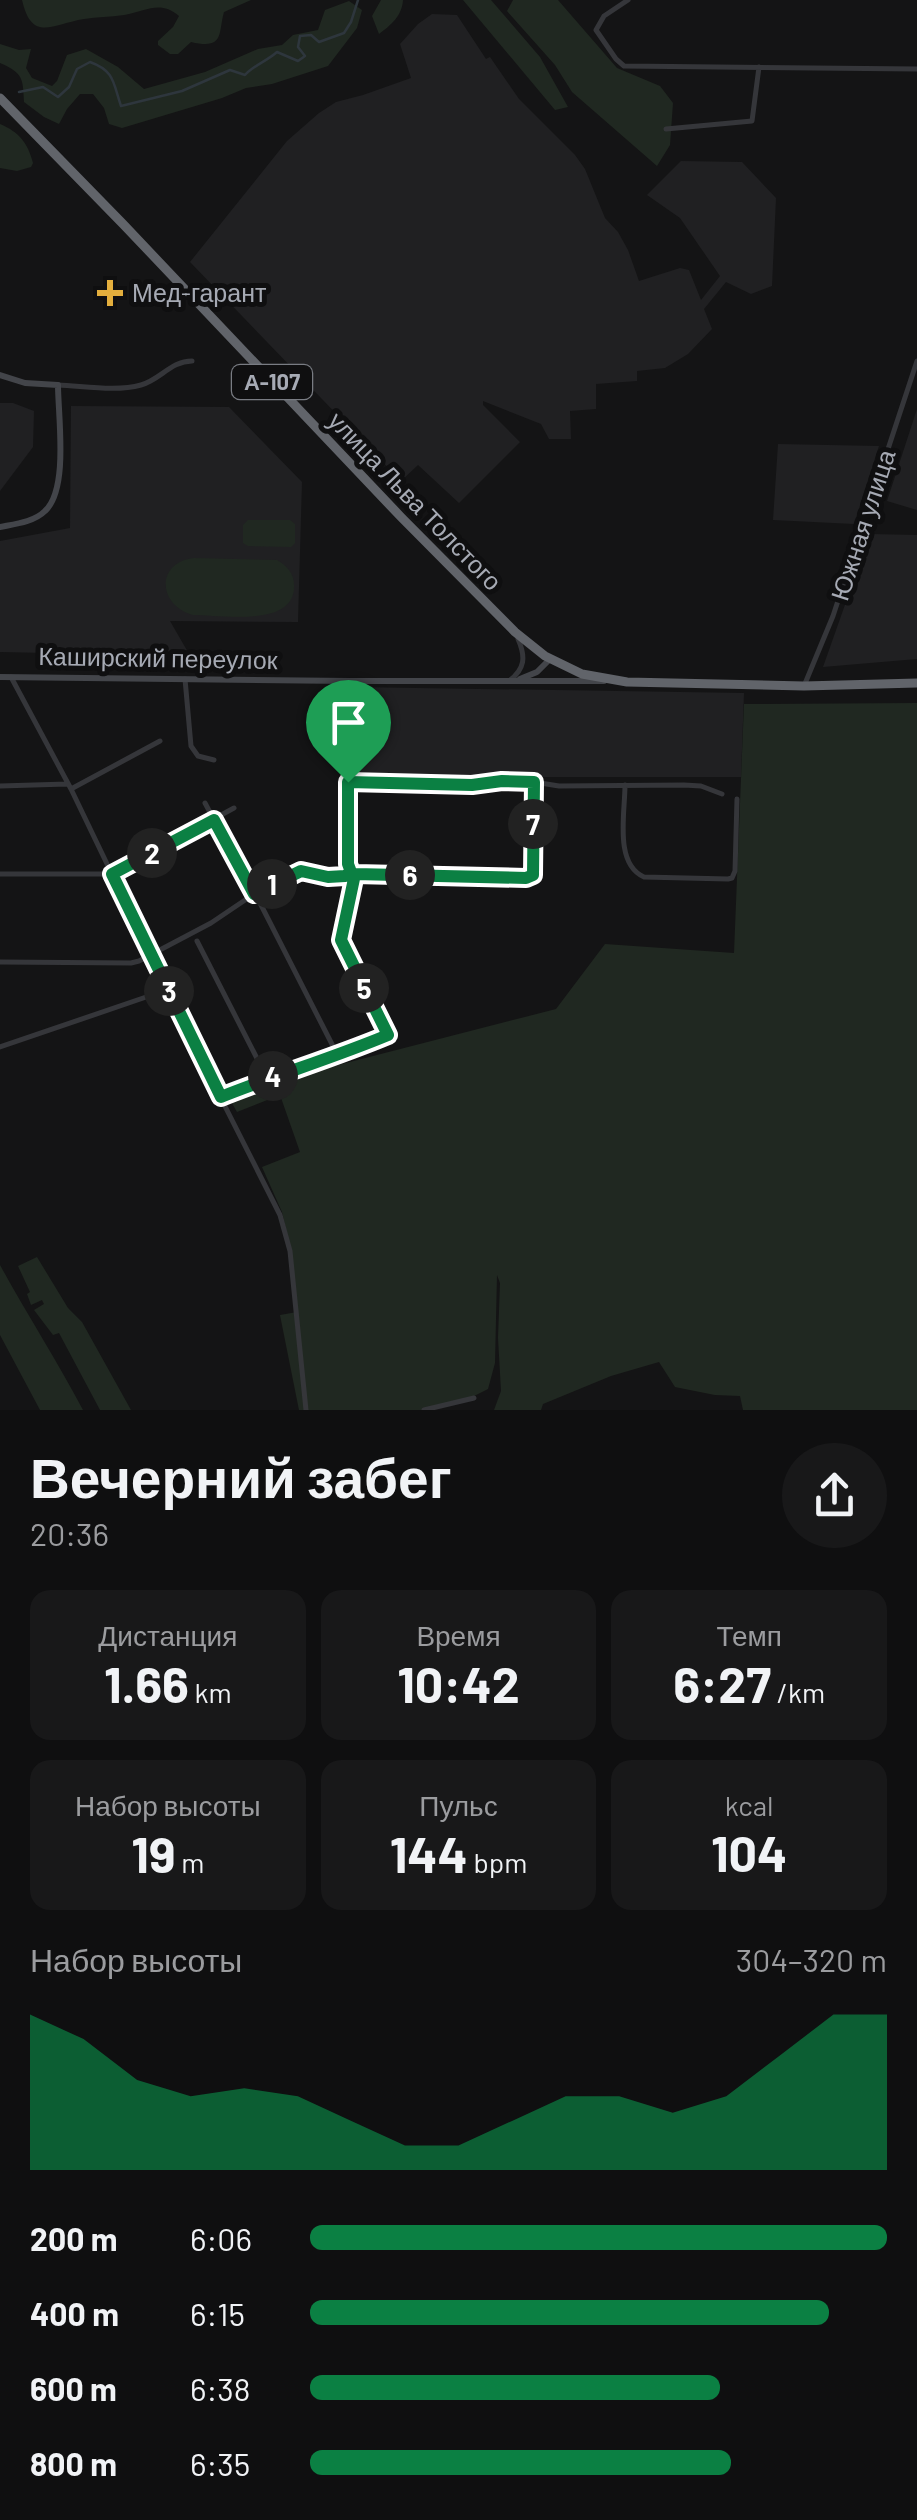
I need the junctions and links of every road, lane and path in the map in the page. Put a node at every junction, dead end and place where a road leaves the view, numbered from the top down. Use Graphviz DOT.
graph roads {
  1 [pos="628,0"];
  2 [pos="759,67"];
  3 [pos="917,69"];
  4 [pos="0,98"];
  5 [pos="666,129"];
  6 [pos="192,361"];
  7 [pos="917,361"];
  8 [pos="0,376"];
  9 [pos="58,385"];
  10 [pos="0,527"];
  11 [pos="514,632"];
  12 [pos="550,659"];
  13 [pos="0,676"];
  14 [pos="11,676"];
  15 [pos="185,679"];
  16 [pos="350,681"];
  17 [pos="615,681"];
  18 [pos="509,682"];
  19 [pos="917,682"];
  20 [pos="804,686"];
  21 [pos="160,741"];
  22 [pos="214,760"];
  23 [pos="348,782"];
  24 [pos="534,782"];
  25 [pos="625,785"];
  26 [pos="0,786"];
  27 [pos="70,786"];
  28 [pos="722,794"];
  29 [pos="737,799"];
  30 [pos="205,803"];
  31 [pos="234,808"];
  32 [pos="214,820"];
  33 [pos="353,873"];
  34 [pos="0,874"];
  35 [pos="112,874"];
  36 [pos="254,894"];
  37 [pos="260,903"];
  38 [pos="197,942"];
  39 [pos="152,954"];
  40 [pos="0,962"];
  41 [pos="166,986"];
  42 [pos="0,1047"];
  43 [pos="338,1056"];
  44 [pos="266,1078"];
  45 [pos="221,1097"];
  46 [pos="474,1398"];
  47 [pos="306,1410"];
  48 [pos="424,1410"];
  1 -- 2 [label="street"];
  2 -- 3 [label="street"];
  2 -- 5 [label="street"];
  4 -- 11 [label="highway, улица Льва Толстого / А-107"];
  6 -- 9 [label="street"];
  7 -- 20 [label="street, Южная улица"];
  8 -- 9 [label="main road"];
  9 -- 10 [label="main road"];
  11 -- 12 [label="highway, улица Льва Толстого / А-107"];
  11 -- 18 [label="street"];
  12 -- 17 [label="highway, улица Льва Толстого / А-107"];
  12 -- 18 [label="main road"];
  13 -- 14 [label="main road, Каширский переулок"];
  14 -- 15 [label="main road, Каширский переулок"];
  14 -- 27 [label="street"];
  15 -- 16 [label="main road, Каширский переулок"];
  15 -- 22 [label="street"];
  16 -- 18 [label="main road, Каширский переулок"];
  16 -- 23 [label="street"];
  17 -- 18 [label="main road, Каширский переулок"];
  17 -- 20 [label="highway, А-107"];
  19 -- 20 [label="highway, А-107"];
  21 -- 27 [label="street"];
  23 -- 24 [label="street"];
  23 -- 33 [label="street"];
  24 -- 25 [label="street"];
  24 -- 33 [label="street"];
  25 -- 28 [label="street"];
  25 -- 29 [label="street"];
  26 -- 27 [label="street"];
  27 -- 35 [label="street"];
  30 -- 32 [label="street"];
  31 -- 32 [label="street"];
  32 -- 35 [label="street"];
  32 -- 36 [label="street"];
  33 -- 36 [label="street"];
  33 -- 43 [label="street"];
  34 -- 35 [label="street"];
  35 -- 39 [label="street"];
  36 -- 39 [label="street"];
  37 -- 43 [label="street"];
  38 -- 44 [label="street"];
  39 -- 40 [label="street"];
  39 -- 41 [label="street"];
  41 -- 42 [label="street"];
  41 -- 45 [label="street"];
  43 -- 44 [label="street"];
  44 -- 45 [label="street"];
  45 -- 47 [label="street"];
  46 -- 48 [label="street"];
}
